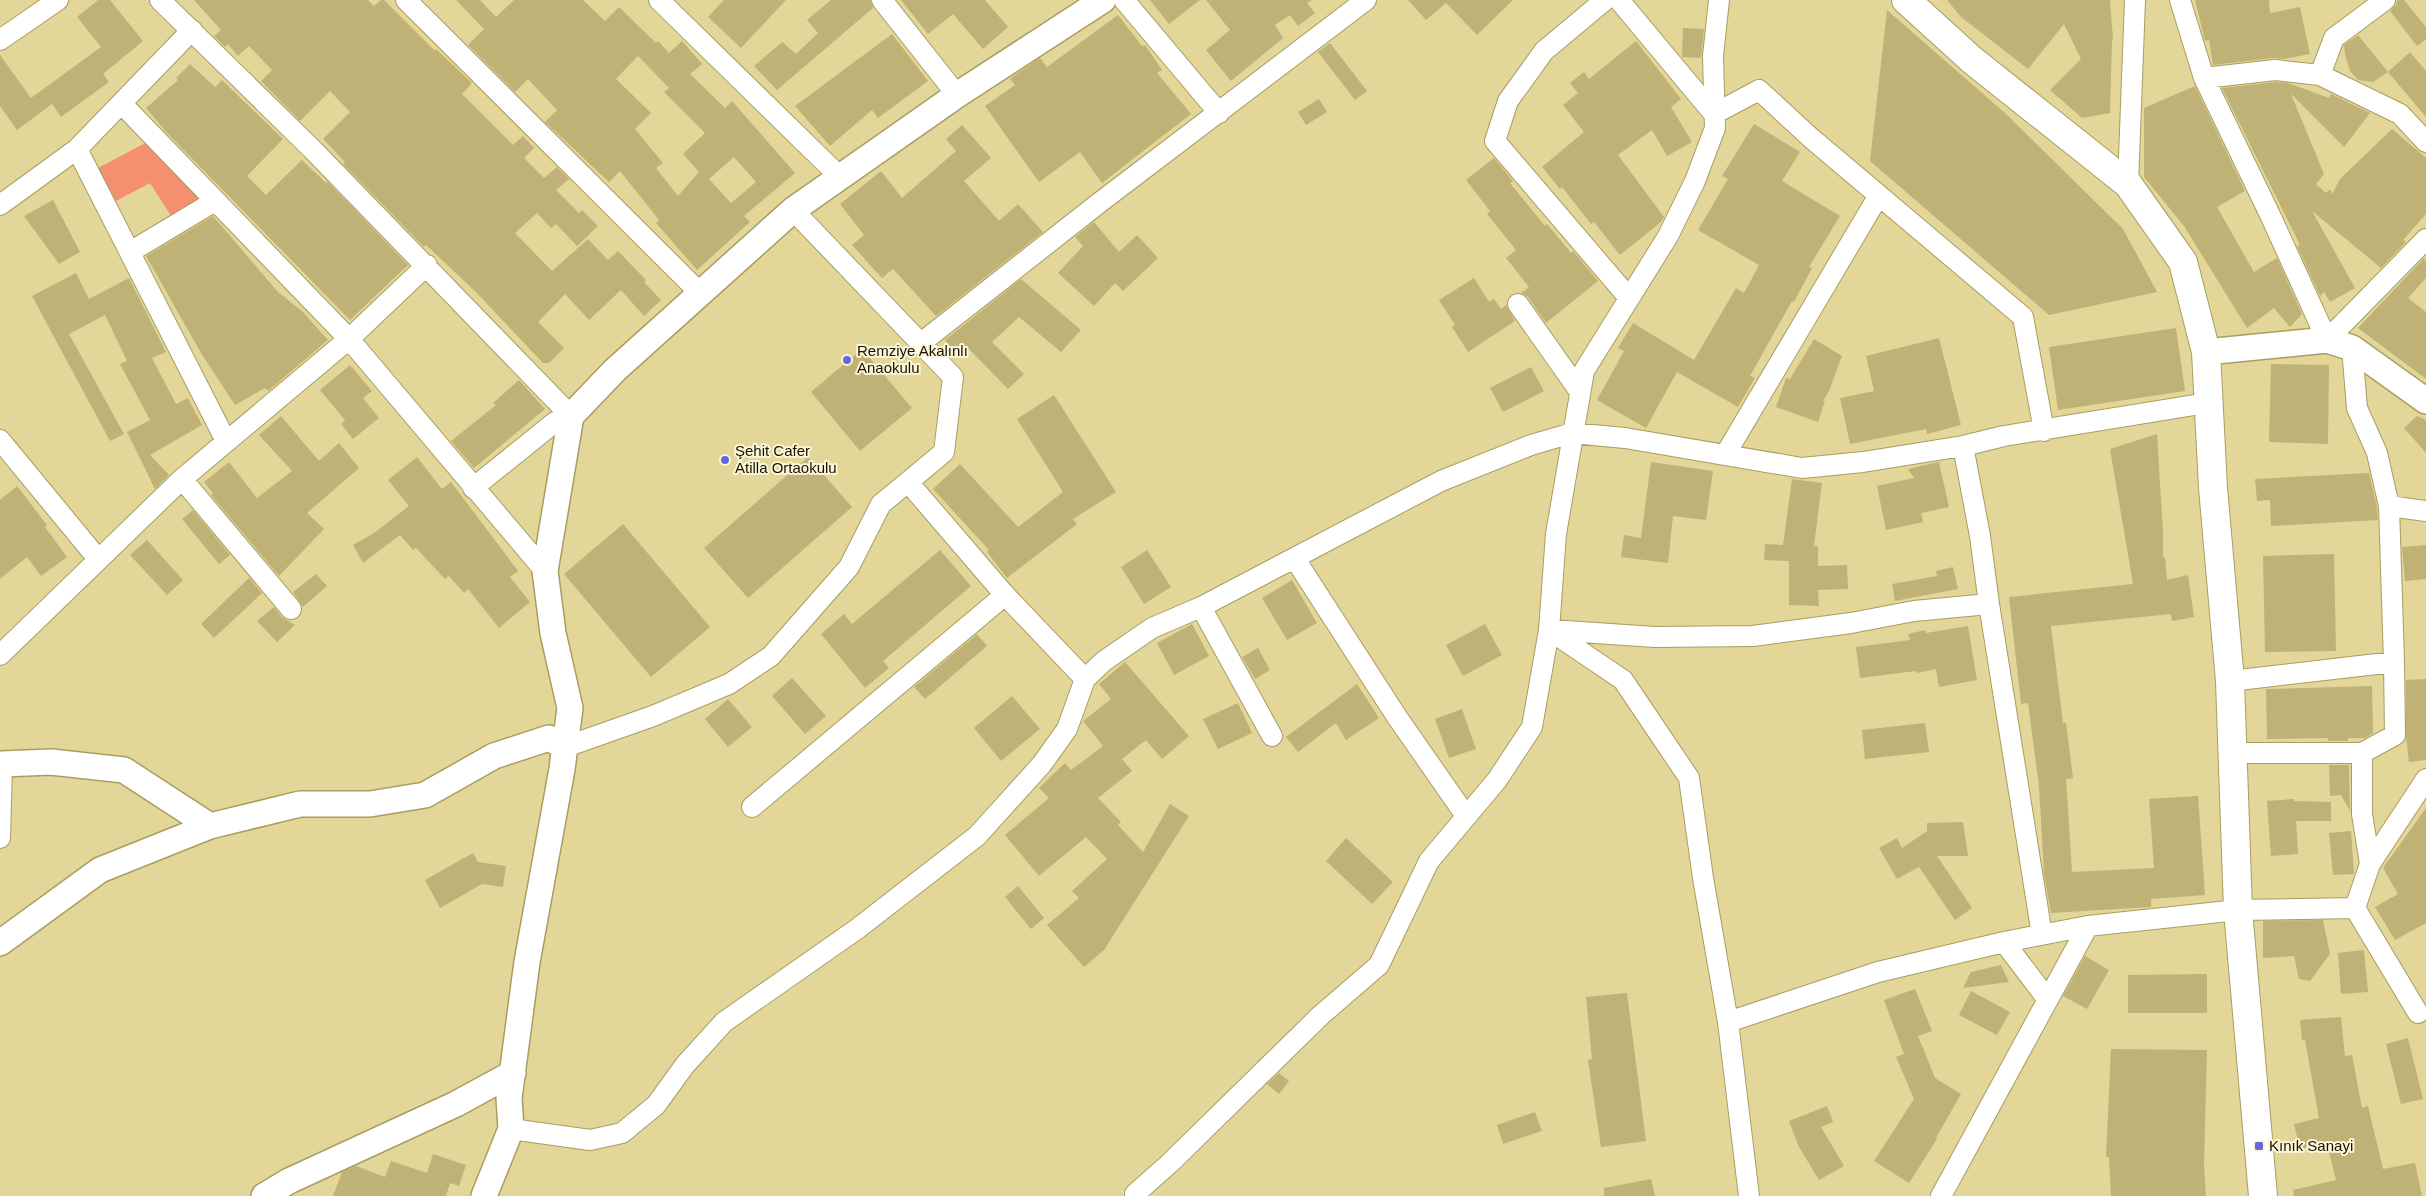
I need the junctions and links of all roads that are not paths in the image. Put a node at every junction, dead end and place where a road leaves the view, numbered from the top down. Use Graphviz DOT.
graph roads {
  1 [pos="58,0"];
  2 [pos="160,0"];
  3 [pos="406,0"];
  4 [pos="660,0"];
  5 [pos="882,0"];
  6 [pos="1103,0"];
  7 [pos="1124,0"];
  8 [pos="1366,0"];
  9 [pos="1605,0"];
  10 [pos="1619,0"];
  11 [pos="1719,0"];
  12 [pos="1906,0"];
  13 [pos="2135,0"];
  14 [pos="2180,0"];
  15 [pos="2385,0"];
  16 [pos="192,30"];
  17 [pos="0,40"];
  18 [pos="2320,75"];
  19 [pos="2204,78"];
  20 [pos="957,95"];
  21 [pos="122,104"];
  22 [pos="1219,113"];
  23 [pos="1714,114"];
  24 [pos="2426,142"];
  25 [pos="78,148"];
  26 [pos="839,176"];
  27 [pos="2128,184"];
  28 [pos="1879,195"];
  29 [pos="215,201"];
  30 [pos="0,205"];
  31 [pos="793,210"];
  32 [pos="2426,239"];
  33 [pos="130,252"];
  34 [pos="427,265"];
  35 [pos="700,293"];
  36 [pos="1629,298"];
  37 [pos="1518,304"];
  38 [pos="349,339"];
  39 [pos="2327,340"];
  40 [pos="921,343"];
  41 [pos="2352,348"];
  42 [pos="2206,352"];
  43 [pos="1580,392"];
  44 [pos="2426,401"];
  45 [pos="2207,403"];
  46 [pos="571,416"];
  47 [pos="2044,431"];
  48 [pos="1572,433"];
  49 [pos="0,440"];
  50 [pos="226,441"];
  51 [pos="1963,446"];
  52 [pos="1725,455"];
  53 [pos="182,479"];
  54 [pos="908,482"];
  55 [pos="474,488"];
  56 [pos="2388,506"];
  57 [pos="2426,511"];
  58 [pos="98,559"];
  59 [pos="1295,559"];
  60 [pos="546,572"];
  61 [pos="1005,595"];
  62 [pos="1989,604"];
  63 [pos="1201,607"];
  64 [pos="291,609"];
  65 [pos="1549,630"];
  66 [pos="0,655"];
  67 [pos="2394,662"];
  68 [pos="1085,679"];
  69 [pos="2230,681"];
  70 [pos="1272,736"];
  71 [pos="564,747"];
  72 [pos="2232,753"];
  73 [pos="2362,753"];
  74 [pos="2,764"];
  75 [pos="2426,779"];
  76 [pos="752,807"];
  77 [pos="1466,816"];
  78 [pos="210,826"];
  79 [pos="0,838"];
  80 [pos="2370,864"];
  81 [pos="2355,908"];
  82 [pos="2238,910"];
  83 [pos="2088,926"];
  84 [pos="2042,935"];
  85 [pos="2004,942"];
  86 [pos="0,943"];
  87 [pos="2048,1000"];
  88 [pos="2418,1013"];
  89 [pos="1728,1022"];
  90 [pos="512,1073"];
  91 [pos="511,1129"];
  92 [pos="264,1196"];
  93 [pos="484,1196"];
  94 [pos="1136,1196"];
  95 [pos="1749,1196"];
  96 [pos="1941,1196"];
  97 [pos="2263,1196"];
  1 -- 17 [label="street"];
  2 -- 16 [label="street"];
  3 -- 35 [label="street"];
  4 -- 26 [label="street"];
  5 -- 20 [label="street"];
  6 -- 20 [label="street"];
  7 -- 22 [label="street"];
  8 -- 22 [label="street"];
  9 -- 36 [label="street"];
  10 -- 23 [label="street"];
  11 -- 23 [label="street"];
  12 -- 27 [label="main road"];
  13 -- 27 [label="street"];
  14 -- 19 [label="street"];
  15 -- 18 [label="street"];
  16 -- 21 [label="street"];
  16 -- 34 [label="street"];
  18 -- 19 [label="street"];
  18 -- 24 [label="street"];
  19 -- 39 [label="street"];
  20 -- 26 [label="street"];
  21 -- 25 [label="street"];
  21 -- 29 [label="street"];
  22 -- 40 [label="street"];
  23 -- 28 [label="street"];
  23 -- 36 [label="street"];
  25 -- 30 [label="street"];
  25 -- 33 [label="street"];
  26 -- 31 [label="street"];
  27 -- 42 [label="main road"];
  28 -- 47 [label="street"];
  28 -- 52 [label="street"];
  29 -- 33 [label="street"];
  29 -- 38 [label="street"];
  31 -- 35 [label="street"];
  31 -- 40 [label="street"];
  32 -- 39 [label="street"];
  33 -- 50 [label="street"];
  34 -- 38 [label="street"];
  34 -- 46 [label="street"];
  35 -- 46 [label="street"];
  36 -- 43 [label="street"];
  37 -- 43 [label="street"];
  38 -- 50 [label="street"];
  38 -- 55 [label="street"];
  39 -- 41 [label="street"];
  39 -- 42 [label="street"];
  40 -- 54 [label="street"];
  41 -- 44 [label="street"];
  41 -- 56 [label="street"];
  42 -- 45 [label="main road"];
  43 -- 48 [label="street"];
  45 -- 47 [label="street"];
  45 -- 69 [label="main road"];
  46 -- 55 [label="street"];
  46 -- 60 [label="street"];
  47 -- 51 [label="street"];
  48 -- 52 [label="street"];
  48 -- 59 [label="street"];
  48 -- 65 [label="street"];
  49 -- 58 [label="street"];
  50 -- 53 [label="street"];
  51 -- 52 [label="street"];
  51 -- 62 [label="street"];
  53 -- 58 [label="street"];
  53 -- 64 [label="street"];
  54 -- 61 [label="street"];
  54 -- 71 [label="street"];
  55 -- 60 [label="street"];
  56 -- 57 [label="street"];
  56 -- 67 [label="street"];
  58 -- 66 [label="street"];
  59 -- 63 [label="street"];
  59 -- 77 [label="street"];
  60 -- 71 [label="street"];
  61 -- 68 [label="street"];
  61 -- 76 [label="street"];
  62 -- 65 [label="street"];
  62 -- 84 [label="street"];
  63 -- 68 [label="street"];
  63 -- 70 [label="street"];
  65 -- 77 [label="street"];
  65 -- 89 [label="street"];
  67 -- 69 [label="street"];
  67 -- 73 [label="street"];
  68 -- 91 [label="street"];
  69 -- 72 [label="main road"];
  71 -- 78 [label="street"];
  71 -- 90 [label="street"];
  72 -- 73 [label="street"];
  72 -- 82 [label="main road"];
  73 -- 80 [label="street"];
  74 -- 78 [label="street"];
  74 -- 79 [label="street"];
  75 -- 80 [label="street"];
  77 -- 94 [label="street"];
  78 -- 86 [label="street"];
  80 -- 81 [label="street"];
  81 -- 82 [label="street"];
  81 -- 88 [label="street"];
  82 -- 83 [label="street"];
  82 -- 97 [label="main road"];
  83 -- 84 [label="street"];
  83 -- 87 [label="street"];
  84 -- 85 [label="street"];
  85 -- 87 [label="street"];
  85 -- 89 [label="street"];
  87 -- 96 [label="street"];
  89 -- 95 [label="street"];
  90 -- 91 [label="street"];
  90 -- 92 [label="street"];
  91 -- 93 [label="street"];
}
